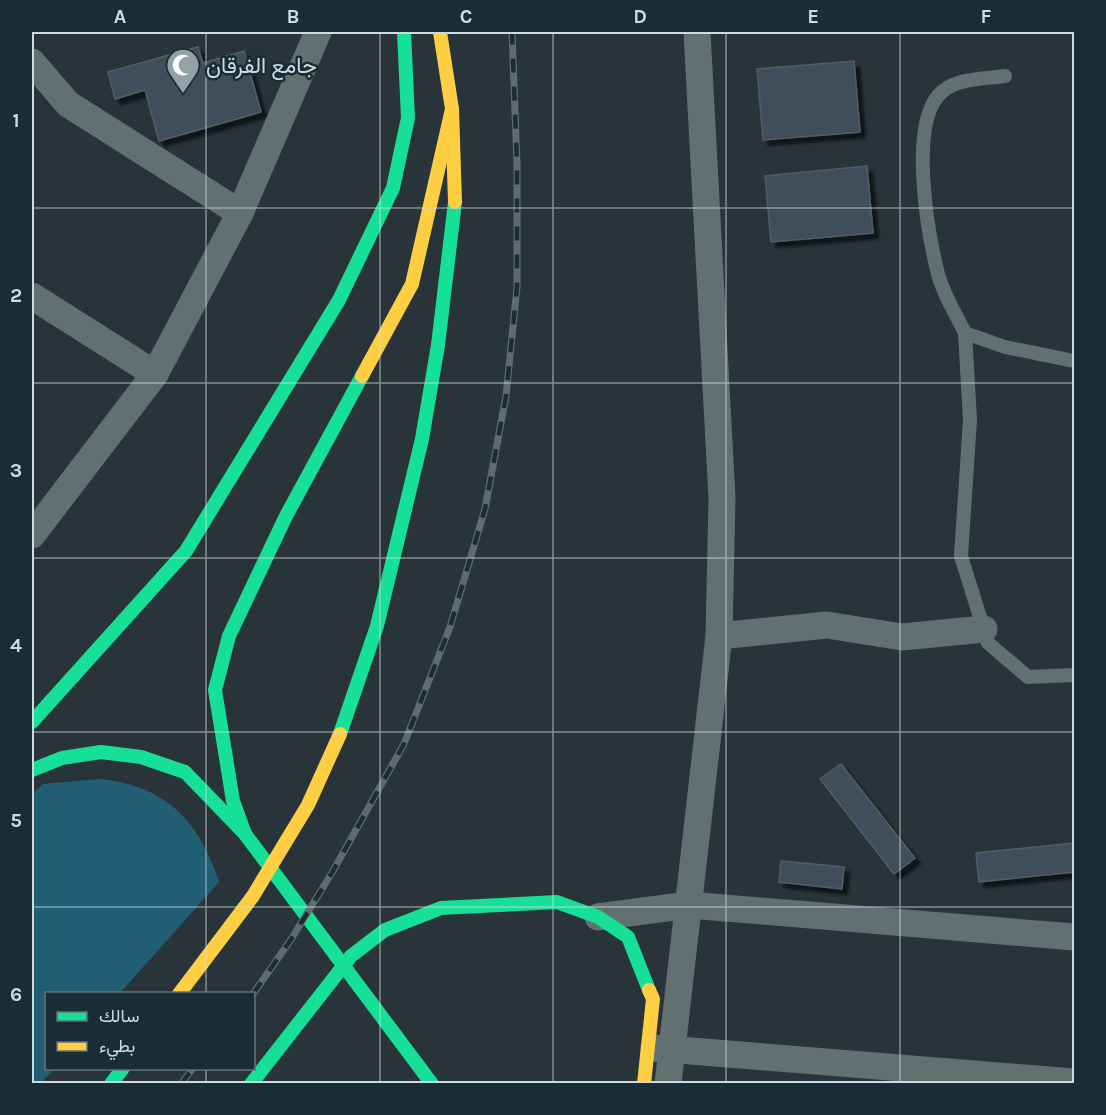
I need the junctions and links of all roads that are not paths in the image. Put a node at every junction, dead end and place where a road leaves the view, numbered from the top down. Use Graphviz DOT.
graph roads {
  1 [pos="318,32"];
  2 [pos="404,32"];
  3 [pos="440,32"];
  4 [pos="697,32"];
  5 [pos="32,62"];
  6 [pos="1005,76"];
  7 [pos="452,109"];
  8 [pos="240,213"];
  9 [pos="32,296"];
  10 [pos="965,333"];
  11 [pos="1074,361"];
  12 [pos="155,374"];
  13 [pos="32,535"];
  14 [pos="984,629"];
  15 [pos="719,636"];
  16 [pos="1074,675"];
  17 [pos="32,722"];
  18 [pos="32,770"];
  19 [pos="245,834"];
  20 [pos="689,905"];
  21 [pos="598,917"];
  22 [pos="1074,938"];
  23 [pos="179,992"];
  24 [pos="661,1048"];
  25 [pos="121,1070"];
  26 [pos="1074,1082"];
  27 [pos="111,1083"];
  28 [pos="251,1083"];
  29 [pos="432,1083"];
  30 [pos="644,1083"];
  31 [pos="668,1083"];
  1 -- 8 [label="street"];
  2 -- 17 [label="main road"];
  3 -- 7 [label="main road"];
  4 -- 15 [label="street"];
  5 -- 8 [label="street"];
  6 -- 10 [label="lane"];
  7 -- 19 [label="main road"];
  7 -- 23 [label="main road"];
  8 -- 12 [label="street"];
  9 -- 12 [label="street"];
  10 -- 11 [label="lane"];
  10 -- 14 [label="lane"];
  12 -- 13 [label="street"];
  14 -- 15 [label="street"];
  14 -- 16 [label="lane"];
  15 -- 20 [label="street"];
  18 -- 19 [label="main road"];
  19 -- 29 [label="main road"];
  20 -- 21 [label="street"];
  20 -- 22 [label="street"];
  20 -- 24 [label="street"];
  21 -- 24 [label="main road"];
  21 -- 28 [label="main road"];
  24 -- 26 [label="street"];
  24 -- 30 [label="main road"];
  24 -- 31 [label="street"];
  25 -- 27 [label="main road"];
}
